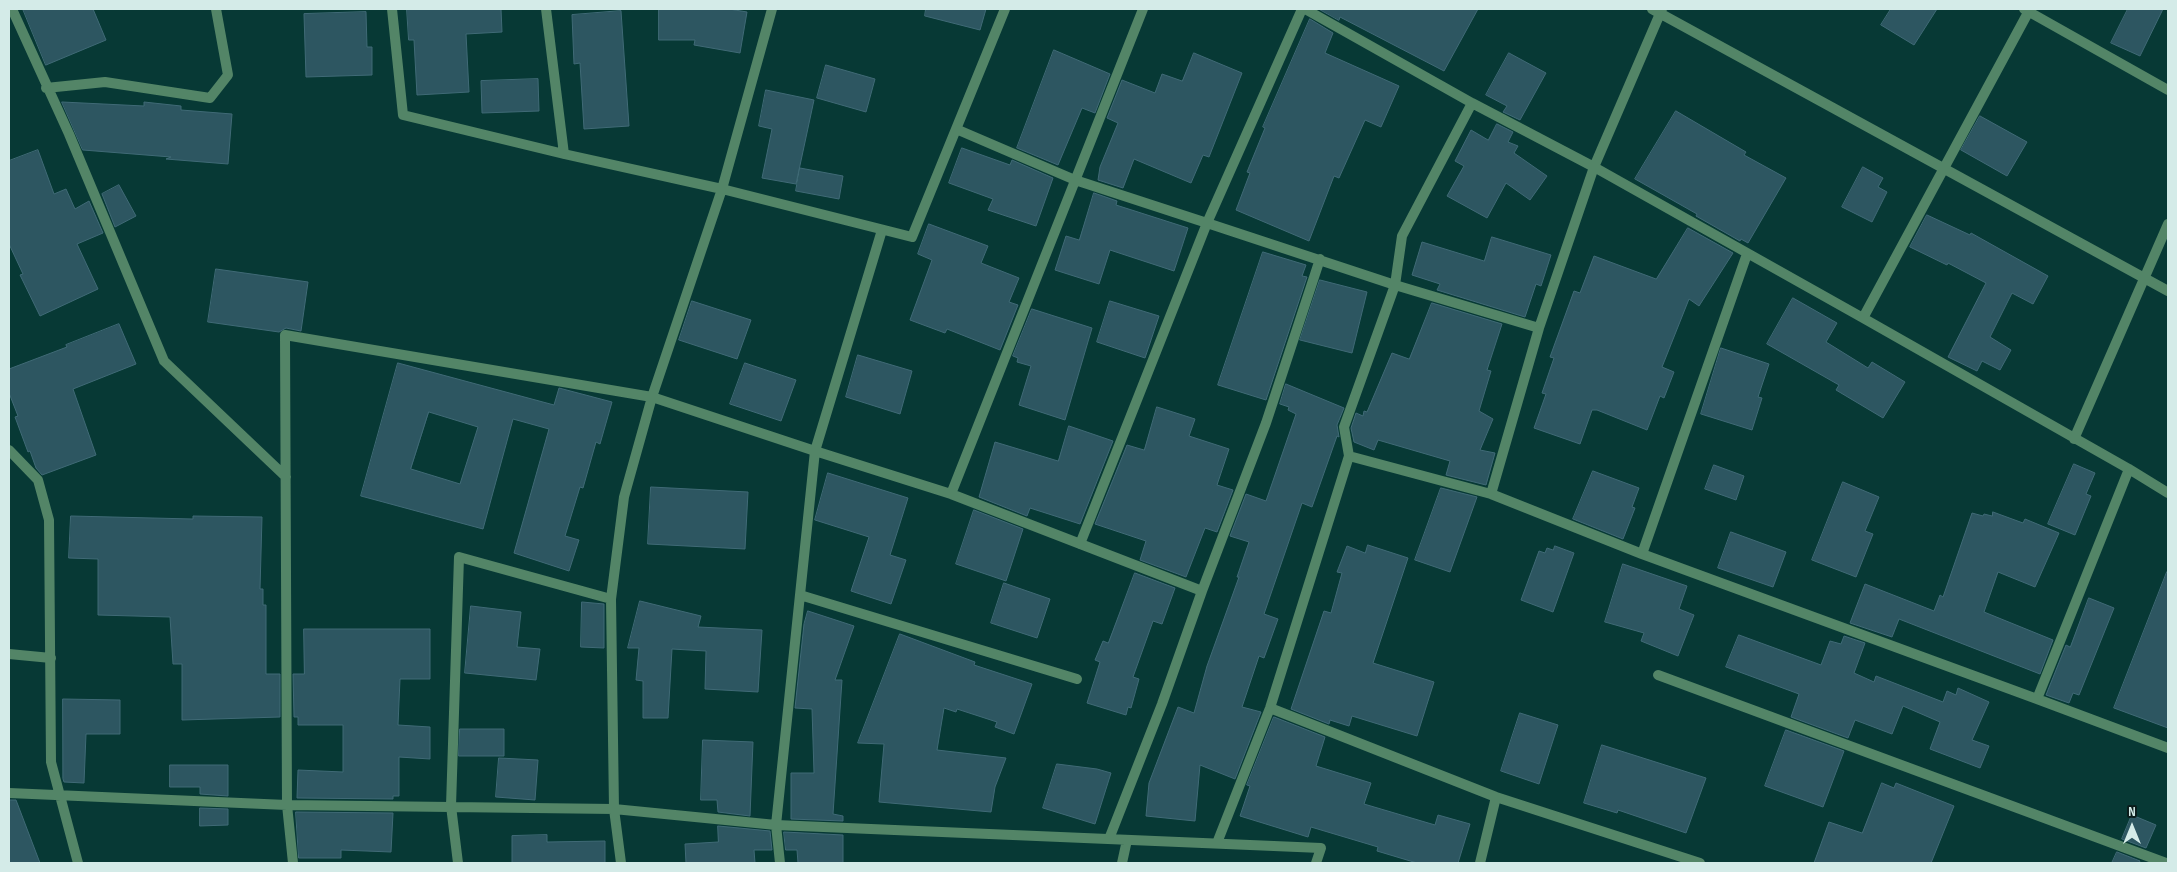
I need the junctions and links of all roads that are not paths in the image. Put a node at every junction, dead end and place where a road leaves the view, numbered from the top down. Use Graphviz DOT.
graph roads {
  1 [pos="12,9"];
  2 [pos="216,9"];
  3 [pos="392,9"];
  4 [pos="546,9"];
  5 [pos="772,9"];
  6 [pos="1005,9"];
  7 [pos="1143,9"];
  8 [pos="1304,9"];
  9 [pos="1658,10"];
  10 [pos="2027,10"];
  11 [pos="46,88"];
  12 [pos="2168,90"];
  13 [pos="1472,103"];
  14 [pos="956,129"];
  15 [pos="564,154"];
  16 [pos="1594,167"];
  17 [pos="1945,168"];
  18 [pos="1075,180"];
  19 [pos="722,189"];
  20 [pos="1207,222"];
  21 [pos="2168,224"];
  22 [pos="882,230"];
  23 [pos="1747,254"];
  24 [pos="1320,259"];
  25 [pos="2145,278"];
  26 [pos="1395,285"];
  27 [pos="2168,291"];
  28 [pos="1863,318"];
  29 [pos="1539,328"];
  30 [pos="652,397"];
  31 [pos="2074,439"];
  32 [pos="9,450"];
  33 [pos="815,451"];
  34 [pos="1349,456"];
  35 [pos="2129,468"];
  36 [pos="286,477"];
  37 [pos="2168,493"];
  38 [pos="951,494"];
  39 [pos="1491,494"];
  40 [pos="1080,544"];
  41 [pos="1642,554"];
  42 [pos="1202,591"];
  43 [pos="800,595"];
  44 [pos="611,599"];
  45 [pos="9,654"];
  46 [pos="51,658"];
  47 [pos="1658,675"];
  48 [pos="1077,679"];
  49 [pos="2037,699"];
  50 [pos="1270,708"];
  51 [pos="2168,748"];
  52 [pos="9,794"];
  53 [pos="59,796"];
  54 [pos="1496,797"];
  55 [pos="287,805"];
  56 [pos="452,806"];
  57 [pos="614,809"];
  58 [pos="776,825"];
  59 [pos="1109,839"];
  60 [pos="1128,840"];
  61 [pos="1217,843"];
  62 [pos="78,863"];
  63 [pos="293,863"];
  64 [pos="458,863"];
  65 [pos="621,863"];
  66 [pos="780,863"];
  67 [pos="1122,863"];
  68 [pos="1316,863"];
  69 [pos="1480,863"];
  70 [pos="1700,863"];
  71 [pos="2166,863"];
  1 -- 11 [label="street"];
  2 -- 11 [label="street"];
  3 -- 15 [label="street"];
  4 -- 15 [label="street"];
  5 -- 19 [label="street"];
  6 -- 14 [label="street"];
  7 -- 18 [label="street"];
  8 -- 13 [label="street"];
  8 -- 20 [label="street"];
  9 -- 16 [label="street"];
  9 -- 17 [label="street"];
  10 -- 12 [label="street"];
  10 -- 17 [label="street"];
  11 -- 36 [label="street"];
  13 -- 16 [label="street"];
  13 -- 26 [label="street"];
  14 -- 18 [label="street"];
  14 -- 22 [label="street"];
  15 -- 19 [label="street"];
  16 -- 23 [label="street"];
  16 -- 29 [label="street"];
  17 -- 25 [label="street"];
  17 -- 28 [label="street"];
  18 -- 20 [label="street"];
  18 -- 38 [label="street"];
  19 -- 22 [label="street"];
  19 -- 30 [label="street"];
  20 -- 24 [label="street"];
  20 -- 40 [label="street"];
  21 -- 25 [label="street"];
  22 -- 33 [label="street"];
  23 -- 28 [label="street"];
  23 -- 41 [label="street"];
  24 -- 26 [label="street"];
  24 -- 42 [label="street"];
  25 -- 27 [label="street"];
  25 -- 31 [label="street"];
  26 -- 29 [label="street"];
  26 -- 34 [label="street"];
  28 -- 31 [label="street"];
  29 -- 39 [label="street"];
  30 -- 33 [label="street"];
  30 -- 36 [label="street"];
  30 -- 44 [label="street"];
  31 -- 35 [label="street"];
  32 -- 46 [label="street"];
  33 -- 38 [label="street"];
  33 -- 43 [label="street"];
  34 -- 39 [label="street"];
  34 -- 50 [label="street"];
  35 -- 37 [label="street"];
  35 -- 49 [label="street"];
  36 -- 55 [label="street"];
  38 -- 40 [label="street"];
  39 -- 41 [label="street"];
  40 -- 42 [label="street"];
  41 -- 49 [label="street"];
  42 -- 59 [label="street"];
  43 -- 48 [label="street"];
  43 -- 58 [label="street"];
  44 -- 56 [label="street"];
  44 -- 57 [label="street"];
  45 -- 46 [label="street"];
  46 -- 53 [label="street"];
  47 -- 71 [label="street"];
  49 -- 51 [label="street"];
  50 -- 54 [label="street"];
  50 -- 61 [label="street"];
  52 -- 53 [label="street"];
  53 -- 55 [label="street"];
  53 -- 62 [label="street"];
  54 -- 69 [label="street"];
  54 -- 70 [label="street"];
  55 -- 56 [label="street"];
  55 -- 63 [label="street"];
  56 -- 57 [label="street"];
  56 -- 64 [label="street"];
  57 -- 58 [label="street"];
  57 -- 65 [label="street"];
  58 -- 59 [label="street"];
  58 -- 66 [label="street"];
  59 -- 60 [label="street"];
  60 -- 61 [label="street"];
  60 -- 67 [label="street"];
  61 -- 68 [label="street"];
}
